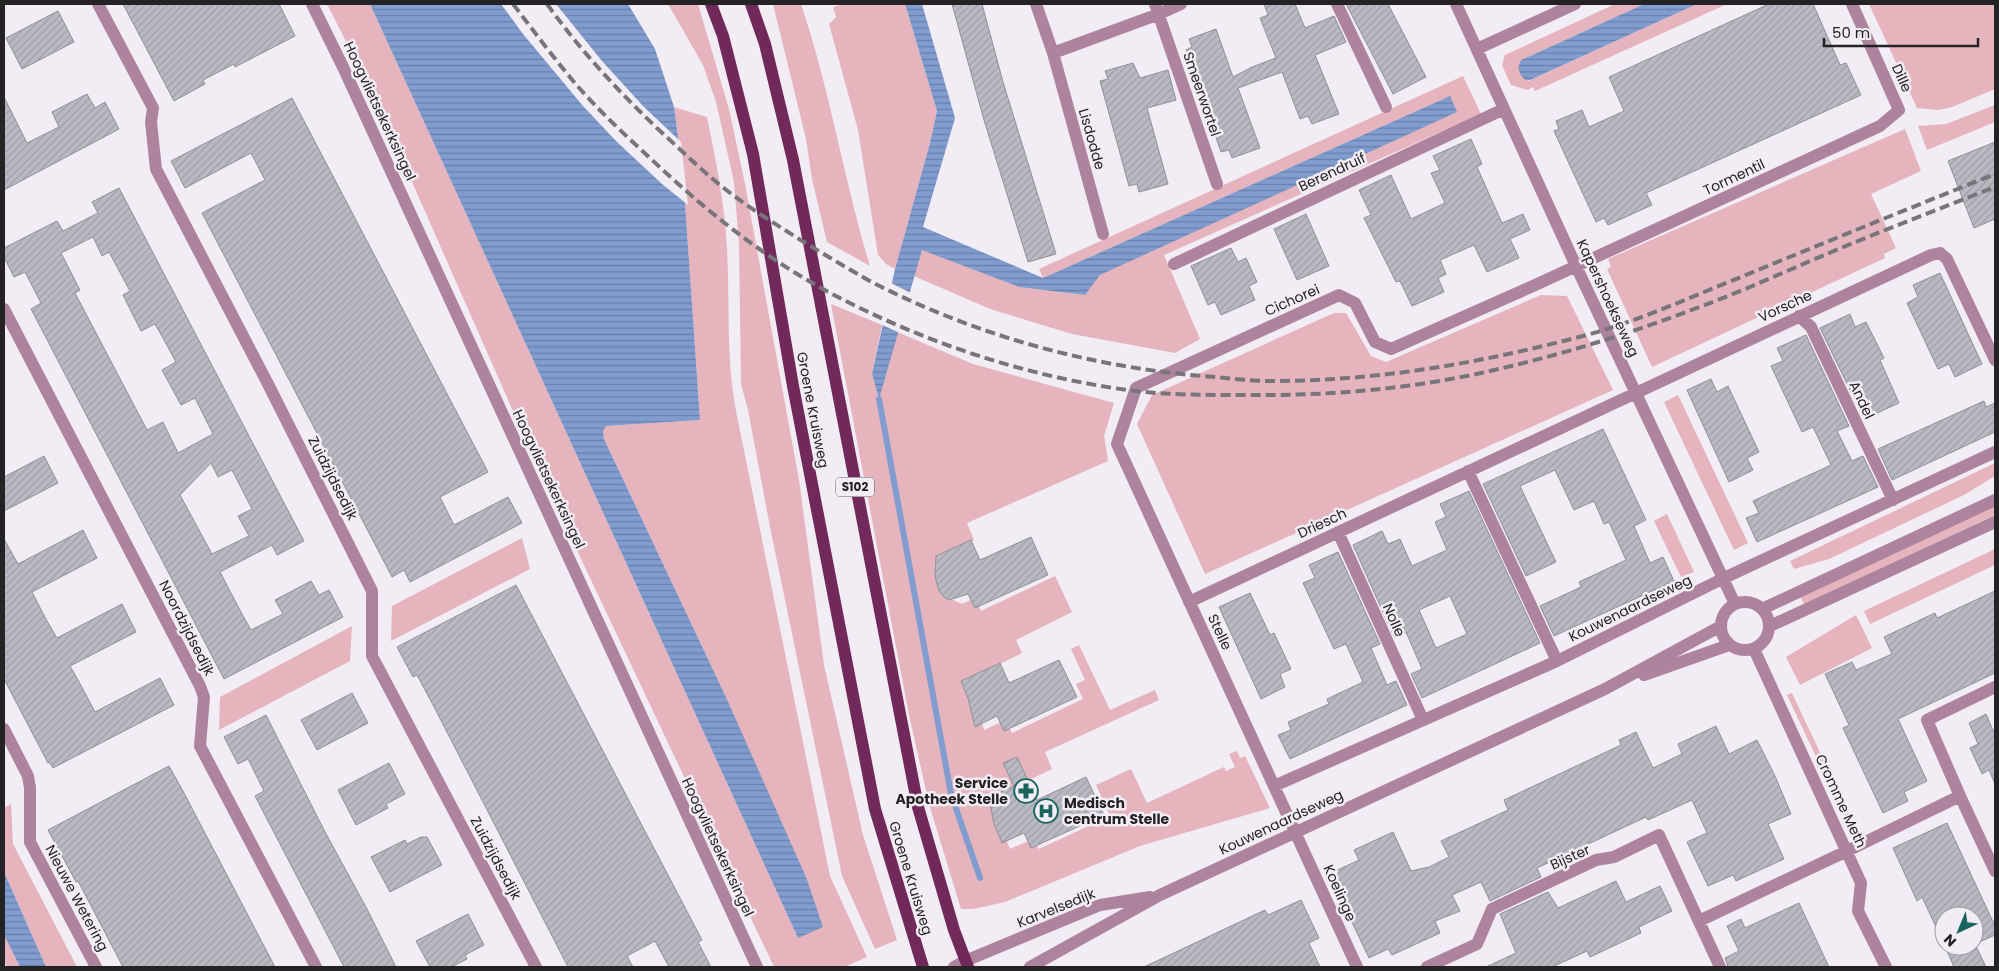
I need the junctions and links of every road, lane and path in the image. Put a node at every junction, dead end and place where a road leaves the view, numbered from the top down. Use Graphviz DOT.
graph roads {
  1 [pos="98,4"];
  2 [pos="312,4"];
  3 [pos="711,4"];
  4 [pos="751,4"];
  5 [pos="1036,4"];
  6 [pos="1181,4"];
  7 [pos="1337,4"];
  8 [pos="1456,4"];
  9 [pos="1575,4"];
  10 [pos="1852,4"];
  11 [pos="1157,9"];
  12 [pos="1477,49"];
  13 [pos="1053,53"];
  14 [pos="1386,107"];
  15 [pos="1504,109"];
  16 [pos="1899,110"];
  17 [pos="1217,184"];
  18 [pos="1103,234"];
  19 [pos="1174,264"];
  20 [pos="1576,266"];
  21 [pos="4,309"];
  22 [pos="1799,316"];
  23 [pos="1995,360"];
  24 [pos="1636,392"];
  25 [pos="1116,444"];
  26 [pos="1995,452"];
  27 [pos="1468,471"];
  28 [pos="1893,500"];
  29 [pos="1995,500"];
  30 [pos="1995,522"];
  31 [pos="1338,532"];
  32 [pos="1724,578"];
  33 [pos="1190,602"];
  34 [pos="1735,604"];
  35 [pos="1762,609"];
  36 [pos="1720,626"];
  37 [pos="1770,626"];
  38 [pos="1729,645"];
  39 [pos="1754,649"];
  40 [pos="1557,661"];
  41 [pos="1995,688"];
  42 [pos="1605,689"];
  43 [pos="1423,720"];
  44 [pos="4,729"];
  45 [pos="1274,786"];
  46 [pos="1960,796"];
  47 [pos="1296,832"];
  48 [pos="1848,851"];
  49 [pos="1995,871"];
  50 [pos="1160,895"];
  51 [pos="1699,920"];
  52 [pos="962,965"];
  53 [pos="96,967"];
  54 [pos="316,967"];
  55 [pos="536,967"];
  56 [pos="757,967"];
  57 [pos="923,967"];
  58 [pos="1030,967"];
  59 [pos="1357,967"];
  60 [pos="1427,967"];
  61 [pos="1720,967"];
  62 [pos="1886,967"];
  1 -- 55 [label="street, Zuidzijdsedijk"];
  2 -- 56 [label="street, Hoogvlietsekerksingel"];
  3 -- 57 [label="main road, Groene Kruisweg"];
  4 -- 52 [label="main road, Groene Kruisweg / S102"];
  5 -- 13 [label="street, Lisdodde"];
  6 -- 11 [label="street"];
  7 -- 14 [label="street"];
  8 -- 12 [label="street, Kapershoekseweg"];
  9 -- 12 [label="street"];
  10 -- 16 [label="street, Dille"];
  11 -- 13 [label="street"];
  11 -- 17 [label="street, Smeerwortel"];
  12 -- 15 [label="street, Kapershoekseweg"];
  13 -- 18 [label="street, Lisdodde"];
  15 -- 19 [label="street, Berendruif"];
  15 -- 20 [label="street, Kapershoekseweg"];
  16 -- 20 [label="street, Tormentil"];
  20 -- 24 [label="street, Kapershoekseweg"];
  20 -- 25 [label="street, Cichorei"];
  21 -- 54 [label="street, Noordzijdsedijk"];
  22 -- 23 [label="street, Vorsche"];
  22 -- 24 [label="street, Vorsche"];
  22 -- 28 [label="street, Andel"];
  24 -- 27 [label="street, Driesch"];
  24 -- 32 [label="street, Kapershoekseweg"];
  25 -- 33 [label="street, Stelle"];
  26 -- 28 [label="street, Kouwenaardseweg"];
  27 -- 31 [label="street, Driesch"];
  27 -- 40 [label="street"];
  28 -- 32 [label="street, Kouwenaardseweg"];
  29 -- 35 [label="street"];
  30 -- 37 [label="street"];
  31 -- 33 [label="street, Driesch"];
  31 -- 43 [label="street, Nolle"];
  32 -- 34 [label="street, Kapershoekseweg"];
  32 -- 40 [label="street, Kouwenaardseweg"];
  33 -- 45 [label="street, Stelle"];
  34 -- 35 [label="street"];
  34 -- 36 [label="street"];
  35 -- 37 [label="street"];
  36 -- 38 [label="street"];
  36 -- 42 [label="street, Kouwenaardseweg"];
  37 -- 39 [label="street"];
  38 -- 39 [label="street"];
  38 -- 42 [label="street, Kouwenaardseweg"];
  39 -- 48 [label="street, Cromme Meth"];
  40 -- 43 [label="street, Kouwenaardseweg"];
  41 -- 46 [label="street"];
  42 -- 47 [label="street, Kouwenaardseweg"];
  43 -- 45 [label="street, Kouwenaardseweg"];
  44 -- 53 [label="street, Nieuwe Wetering"];
  45 -- 47 [label="street, Stelle"];
  46 -- 48 [label="street"];
  46 -- 49 [label="street"];
  47 -- 50 [label="street, Kouwenaardseweg"];
  47 -- 59 [label="street, Koelinge"];
  48 -- 51 [label="street"];
  48 -- 62 [label="street, Cromme Meth"];
  50 -- 52 [label="street, Karvelsedijk"];
  50 -- 58 [label="street, Kouwenaardseweg"];
  51 -- 60 [label="street, Bijster"];
  51 -- 61 [label="street, Bijster"];
}
